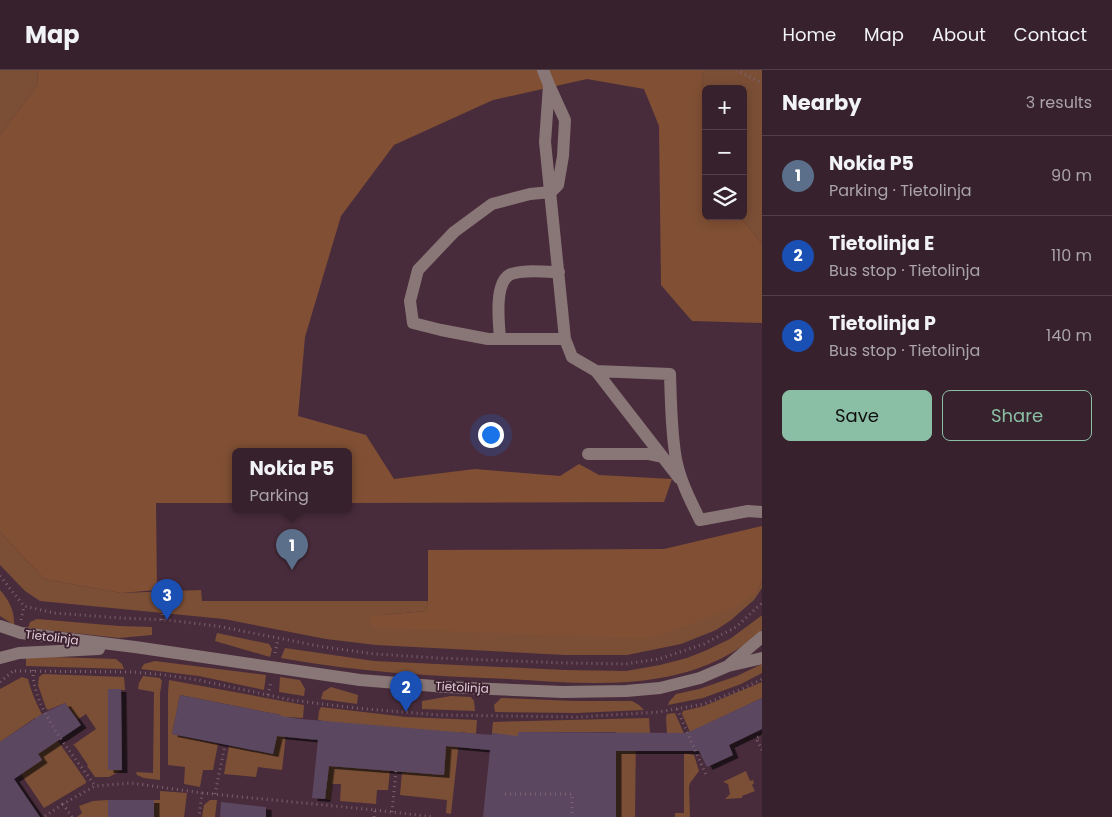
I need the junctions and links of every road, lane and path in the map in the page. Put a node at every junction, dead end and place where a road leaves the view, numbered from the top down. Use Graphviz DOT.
graph roads {
  1 [pos="543,70"];
  2 [pos="736,70"];
  3 [pos="762,83"];
  4 [pos="549,85"];
  5 [pos="551,192"];
  6 [pos="559,272"];
  7 [pos="500,339"];
  8 [pos="566,339"];
  9 [pos="596,371"];
  10 [pos="588,454"];
  11 [pos="662,457"];
  12 [pos="683,484"];
  13 [pos="762,512"];
  14 [pos="0,576"];
  15 [pos="169,578"];
  16 [pos="762,603"];
  17 [pos="162,620"];
  18 [pos="0,626"];
  19 [pos="762,637"];
  20 [pos="134,647"];
  21 [pos="0,658"];
  22 [pos="762,658"];
  23 [pos="728,666"];
  24 [pos="33,670"];
  25 [pos="677,709"];
  26 [pos="762,735"];
  27 [pos="225,745"];
  28 [pos="762,750"];
  29 [pos="396,771"];
  30 [pos="706,775"];
  31 [pos="95,786"];
  32 [pos="202,793"];
  33 [pos="215,794"];
  34 [pos="505,794"];
  35 [pos="63,804"];
  36 [pos="375,810"];
  37 [pos="392,812"];
  38 [pos="45,816"];
  39 [pos="72,817"];
  40 [pos="199,817"];
  41 [pos="374,817"];
  42 [pos="434,817"];
  43 [pos="572,817"];
  1 -- 4 [label="street"];
  2 -- 3 [label="path"];
  4 -- 5 [label="street"];
  4 -- 5 [label="street"];
  5 -- 6 [label="street"];
  5 -- 7 [label="street"];
  6 -- 7 [label="street"];
  6 -- 8 [label="street"];
  7 -- 8 [label="street"];
  8 -- 9 [label="street"];
  9 -- 11 [label="street"];
  9 -- 12 [label="street"];
  10 -- 11 [label="street"];
  11 -- 12 [label="street"];
  12 -- 13 [label="street"];
  14 -- 17 [label="path"];
  15 -- 17 [label="path"];
  16 -- 17 [label="path"];
  18 -- 20 [label="street, Tietolinja"];
  19 -- 23 [label="street, Tietolinja"];
  20 -- 21 [label="street, Tietolinja"];
  20 -- 23 [label="street, Tietolinja"];
  22 -- 23 [label="street, Tietolinja"];
  24 -- 31 [label="path"];
  25 -- 30 [label="path"];
  26 -- 28 [label="path"];
  27 -- 33 [label="path"];
  29 -- 37 [label="path"];
  31 -- 32 [label="path"];
  31 -- 35 [label="path"];
  32 -- 33 [label="path"];
  32 -- 40 [label="path"];
  33 -- 36 [label="path"];
  34 -- 43 [label="path"];
  35 -- 38 [label="path"];
  35 -- 39 [label="path"];
  36 -- 37 [label="path"];
  36 -- 41 [label="path"];
  37 -- 42 [label="path"];
}
